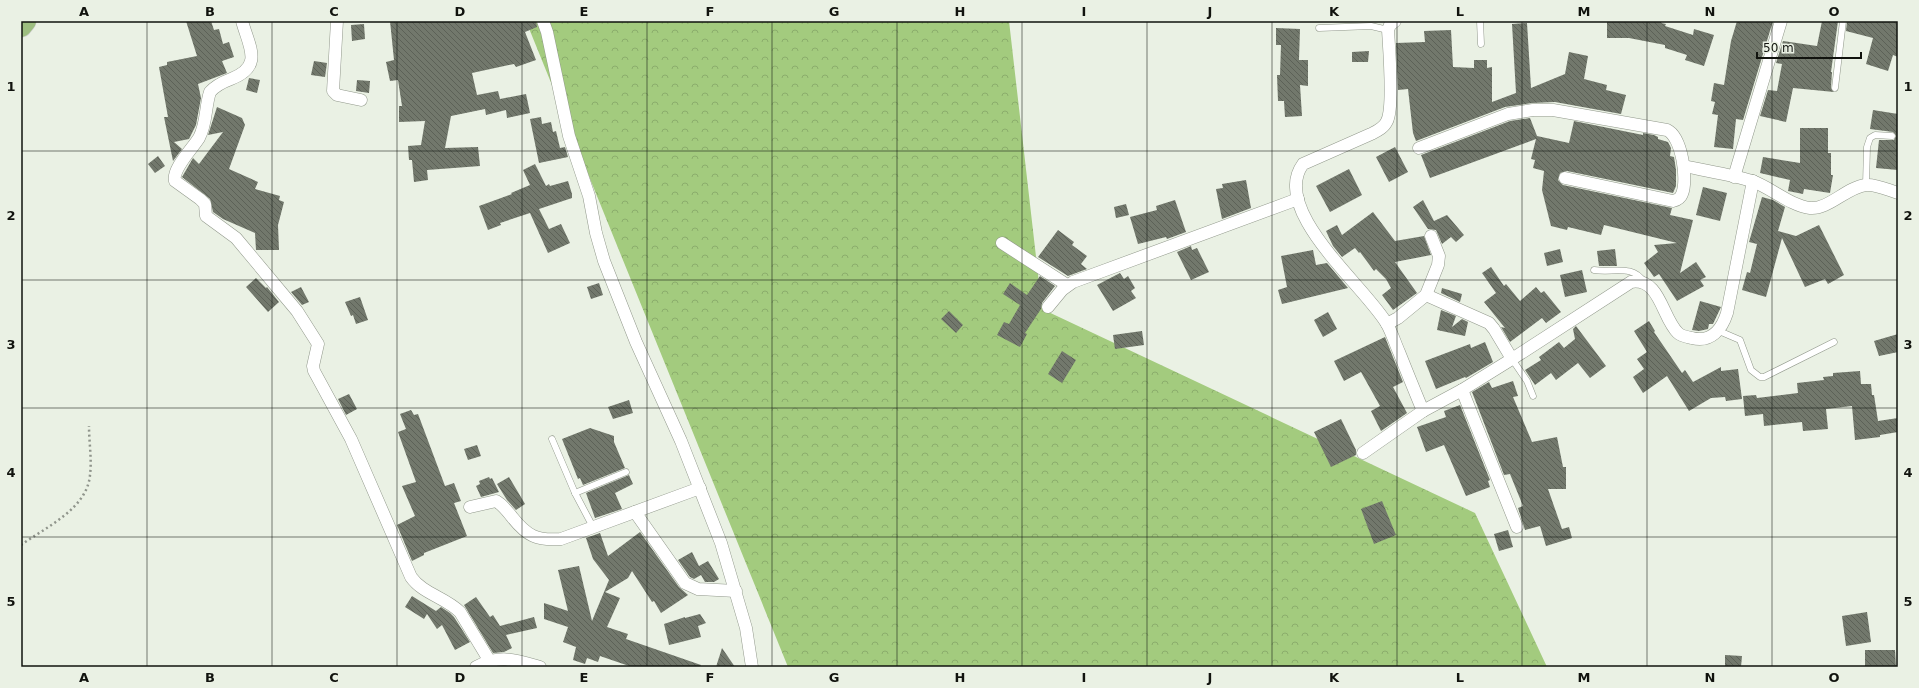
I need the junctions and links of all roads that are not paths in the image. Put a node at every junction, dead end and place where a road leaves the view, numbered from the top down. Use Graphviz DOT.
graph roads {
  1 [pos="25,21"];
  2 [pos="242,21"];
  3 [pos="338,21"];
  4 [pos="543,21"];
  5 [pos="1480,21"];
  6 [pos="1781,21"];
  7 [pos="1843,21"];
  8 [pos="1392,25"];
  9 [pos="21,26"];
  10 [pos="1319,28"];
  11 [pos="1481,44"];
  12 [pos="1836,88"];
  13 [pos="362,100"];
  14 [pos="1892,136"];
  15 [pos="1419,148"];
  16 [pos="1684,166"];
  17 [pos="1734,177"];
  18 [pos="1565,178"];
  19 [pos="1753,181"];
  20 [pos="1866,185"];
  21 [pos="1898,193"];
  22 [pos="1298,198"];
  23 [pos="1431,236"];
  24 [pos="1002,243"];
  25 [pos="1594,270"];
  26 [pos="1644,282"];
  27 [pos="1067,285"];
  28 [pos="1426,295"];
  29 [pos="1048,307"];
  30 [pos="1386,324"];
  31 [pos="1719,331"];
  32 [pos="1834,342"];
  33 [pos="1512,360"];
  34 [pos="1462,390"];
  35 [pos="1533,396"];
  36 [pos="1423,411"];
  37 [pos="552,439"];
  38 [pos="1363,453"];
  39 [pos="626,472"];
  40 [pos="700,488"];
  41 [pos="575,494"];
  42 [pos="470,507"];
  43 [pos="635,512"];
  44 [pos="593,527"];
  45 [pos="1517,527"];
  46 [pos="736,591"];
  47 [pos="489,660"];
  48 [pos="476,667"];
  49 [pos="540,667"];
  50 [pos="752,667"];
  1 -- 9 [label="highway"];
  2 -- 47 [label="street"];
  3 -- 13 [label="street"];
  4 -- 40 [label="street"];
  5 -- 11 [label="lane"];
  6 -- 17 [label="street"];
  7 -- 12 [label="lane"];
  8 -- 10 [label="lane"];
  8 -- 22 [label="street"];
  14 -- 20 [label="lane"];
  15 -- 16 [label="street"];
  16 -- 17 [label="street"];
  16 -- 18 [label="street"];
  17 -- 19 [label="street"];
  19 -- 20 [label="street"];
  19 -- 31 [label="street"];
  20 -- 21 [label="street"];
  22 -- 27 [label="street"];
  22 -- 30 [label="street"];
  23 -- 28 [label="street"];
  24 -- 27 [label="street"];
  25 -- 26 [label="lane"];
  26 -- 31 [label="street"];
  26 -- 33 [label="street"];
  27 -- 29 [label="street"];
  28 -- 30 [label="street"];
  28 -- 33 [label="street"];
  30 -- 36 [label="street"];
  31 -- 32 [label="lane"];
  33 -- 34 [label="street"];
  33 -- 35 [label="lane"];
  34 -- 36 [label="street"];
  34 -- 45 [label="street"];
  36 -- 38 [label="street"];
  37 -- 41 [label="lane"];
  39 -- 41 [label="lane"];
  40 -- 43 [label="street"];
  40 -- 46 [label="street"];
  41 -- 44 [label="lane"];
  42 -- 44 [label="street"];
  43 -- 44 [label="street"];
  43 -- 46 [label="street"];
  46 -- 50 [label="street"];
  47 -- 48 [label="street"];
  47 -- 49 [label="street"];
}
